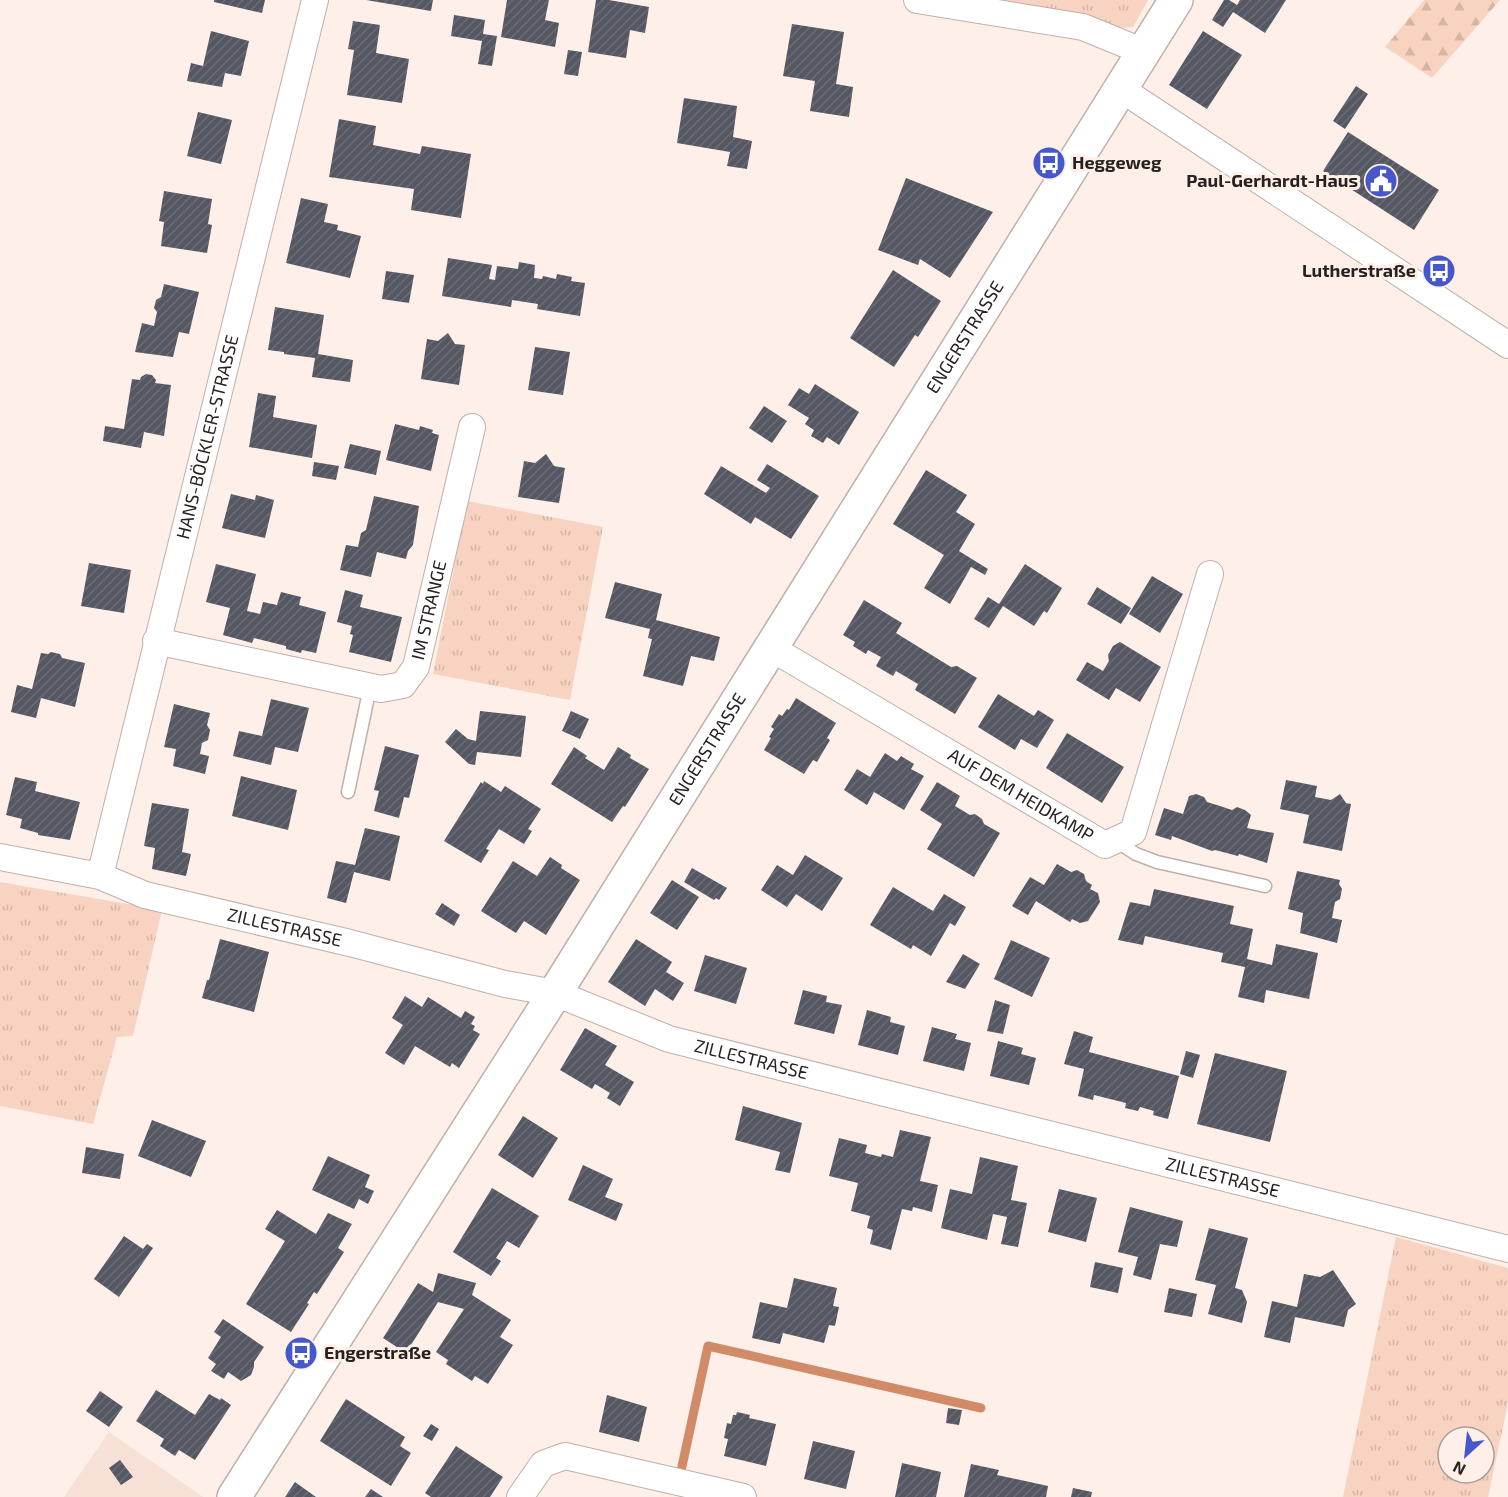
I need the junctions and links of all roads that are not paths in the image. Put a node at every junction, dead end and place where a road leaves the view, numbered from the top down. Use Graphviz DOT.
graph roads {
  1 [pos="315,0"];
  2 [pos="917,0"];
  3 [pos="1176,0"];
  4 [pos="1143,52"];
  5 [pos="1121,89"];
  6 [pos="1508,345"];
  7 [pos="472,427"];
  8 [pos="1210,574"];
  9 [pos="156,641"];
  10 [pos="771,648"];
  11 [pos="370,687"];
  12 [pos="348,792"];
  13 [pos="1116,840"];
  14 [pos="0,858"];
  15 [pos="100,876"];
  16 [pos="1265,886"];
  17 [pos="555,993"];
  18 [pos="1508,1250"];
  19 [pos="234,1497"];
  20 [pos="520,1497"];
  21 [pos="742,1497"];
  1 -- 9 [label="street, HANS-BÖCKLER-STRASSE"];
  2 -- 4 [label="street"];
  3 -- 4 [label="main road, ENGERSTRASSE"];
  4 -- 5 [label="main road, ENGERSTRASSE"];
  5 -- 6 [label="street"];
  5 -- 10 [label="main road, ENGERSTRASSE"];
  7 -- 11 [label="street, IM STRANGE"];
  8 -- 13 [label="street, AUF DEM HEIDKAMP"];
  9 -- 11 [label="street, IM STRANGE"];
  9 -- 15 [label="street, HANS-BÖCKLER-STRASSE"];
  10 -- 13 [label="street, AUF DEM HEIDKAMP"];
  10 -- 17 [label="main road, ENGERSTRASSE"];
  11 -- 12 [label="lane"];
  13 -- 16 [label="lane"];
  14 -- 15 [label="street, ZILLESTRASSE"];
  15 -- 17 [label="street, ZILLESTRASSE"];
  17 -- 18 [label="street, ZILLESTRASSE"];
  17 -- 19 [label="main road, ENGERSTRASSE"];
  20 -- 21 [label="street"];
}
